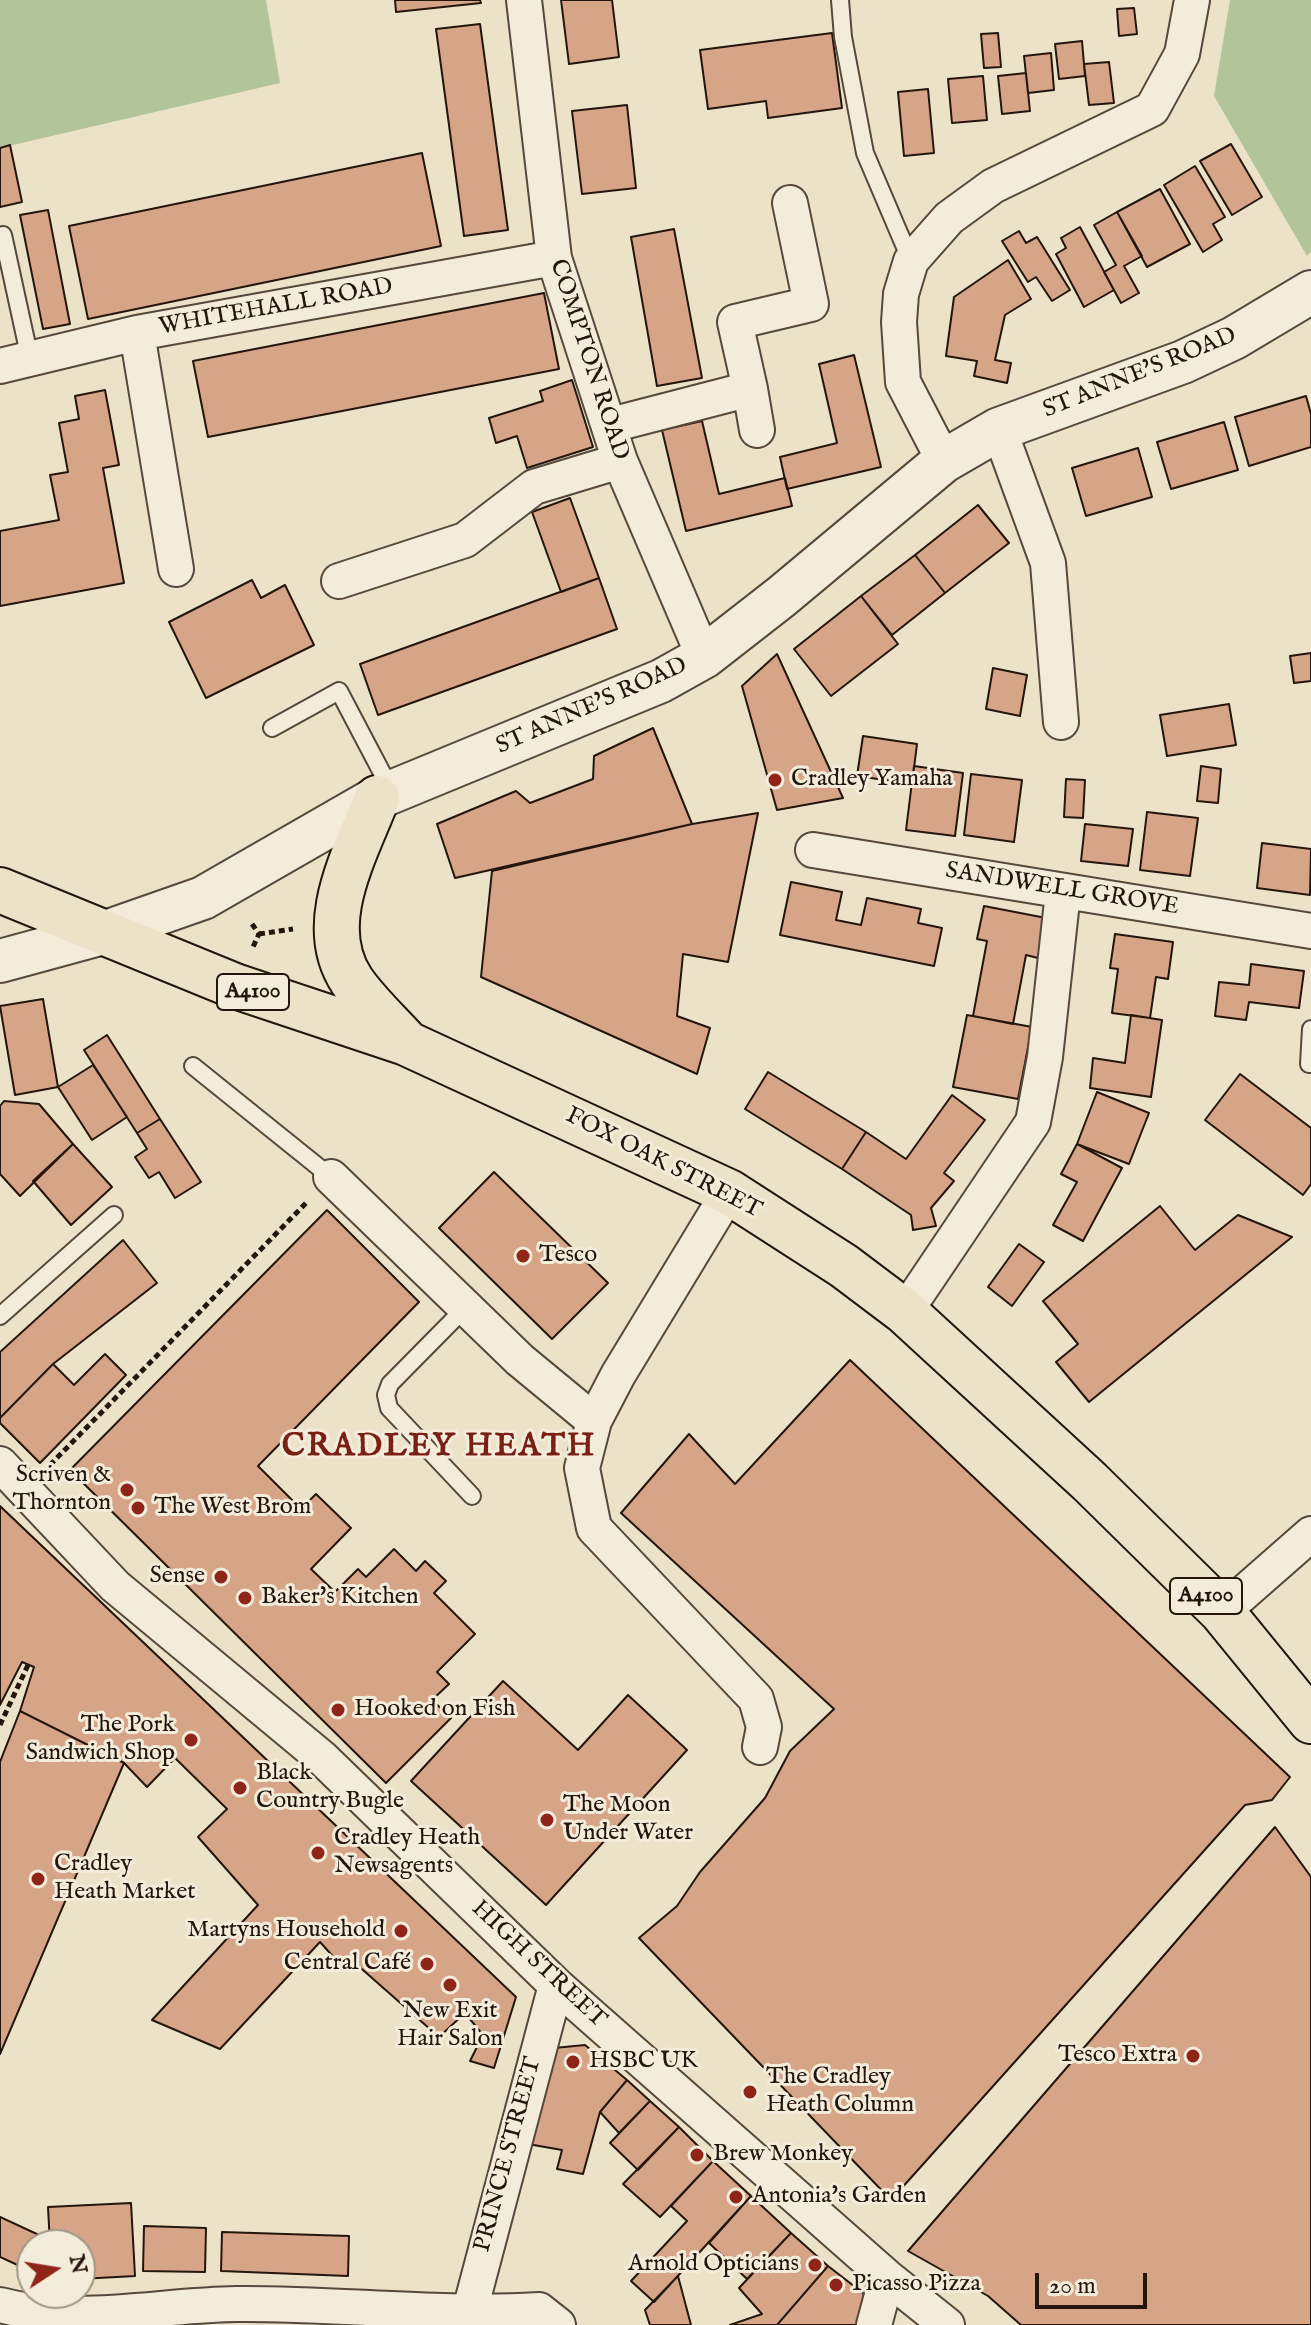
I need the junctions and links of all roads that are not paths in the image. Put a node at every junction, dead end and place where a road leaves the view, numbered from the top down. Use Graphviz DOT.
graph roads {
  1 [pos="524,0"];
  2 [pos="840,0"];
  3 [pos="1192,0"];
  4 [pos="790,203"];
  5 [pos="3,235"];
  6 [pos="554,258"];
  7 [pos="911,261"];
  8 [pos="1311,292"];
  9 [pos="137,333"];
  10 [pos="15,363"];
  11 [pos="750,389"];
  12 [pos="611,425"];
  13 [pos="999,429"];
  14 [pos="757,430"];
  15 [pos="620,461"];
  16 [pos="944,461"];
  17 [pos="176,569"];
  18 [pos="339,581"];
  19 [pos="704,657"];
  20 [pos="1061,722"];
  21 [pos="272,728"];
  22 [pos="384,795"];
  23 [pos="813,850"];
  24 [pos="0,890"];
  25 [pos="1063,892"];
  26 [pos="1311,931"];
  27 [pos="103,933"];
  28 [pos="0,961"];
  29 [pos="1311,1029"];
  30 [pos="406,1043"];
  31 [pos="1309,1064"];
  32 [pos="193,1066"];
  33 [pos="331,1177"];
  34 [pos="729,1192"];
  35 [pos="114,1215"];
  36 [pos="465,1308"];
  37 [pos="905,1312"];
  38 [pos="0,1316"];
  39 [pos="594,1421"];
  40 [pos="0,1464"];
  41 [pos="472,1496"];
  42 [pos="1311,1534"];
  43 [pos="1222,1612"];
  44 [pos="1311,1721"];
  45 [pos="760,1747"];
  46 [pos="556,1985"];
  47 [pos="887,2277"];
  48 [pos="0,2305"];
  49 [pos="67,2320"];
  50 [pos="467,2320"];
  51 [pos="558,2325"];
  52 [pos="874,2325"];
  53 [pos="947,2325"];
  1 -- 6 [label="street, COMPTON ROAD"];
  2 -- 7 [label="lane"];
  3 -- 7 [label="street"];
  4 -- 11 [label="street"];
  5 -- 10 [label="lane"];
  6 -- 9 [label="street, WHITEHALL ROAD"];
  6 -- 12 [label="street, COMPTON ROAD"];
  7 -- 16 [label="street"];
  8 -- 13 [label="street, ST ANNE'S ROAD"];
  9 -- 10 [label="street, WHITEHALL ROAD"];
  9 -- 17 [label="street"];
  11 -- 12 [label="street"];
  11 -- 14 [label="street"];
  12 -- 15 [label="street, COMPTON ROAD"];
  13 -- 16 [label="street, ST ANNE'S ROAD"];
  13 -- 20 [label="street"];
  15 -- 18 [label="street"];
  15 -- 19 [label="street, COMPTON ROAD"];
  16 -- 19 [label="street, ST ANNE'S ROAD"];
  19 -- 22 [label="street, ST ANNE'S ROAD"];
  21 -- 22 [label="lane"];
  22 -- 27 [label="street, ST ANNE'S ROAD"];
  22 -- 30 [label="main road"];
  23 -- 25 [label="street, SANDWELL GROVE"];
  24 -- 27 [label="main road, FOX OAK STREET / A4100"];
  25 -- 26 [label="street, SANDWELL GROVE"];
  25 -- 37 [label="street"];
  27 -- 28 [label="street, ST ANNE'S ROAD"];
  27 -- 30 [label="main road, FOX OAK STREET / A4100"];
  29 -- 31 [label="lane"];
  30 -- 34 [label="main road, FOX OAK STREET / A4100"];
  32 -- 33 [label="lane"];
  33 -- 36 [label="street"];
  34 -- 37 [label="main road, FOX OAK STREET / A4100"];
  34 -- 39 [label="street"];
  35 -- 38 [label="lane"];
  36 -- 39 [label="street"];
  36 -- 41 [label="lane"];
  37 -- 43 [label="main road, FOX OAK STREET / A4100"];
  39 -- 45 [label="street"];
  40 -- 46 [label="street, HIGH STREET"];
  42 -- 43 [label="street"];
  43 -- 44 [label="main road, FOX OAK STREET / A4100"];
  46 -- 47 [label="street, HIGH STREET"];
  46 -- 50 [label="street, PRINCE STREET"];
  47 -- 52 [label="street"];
  47 -- 53 [label="street, HIGH STREET"];
  48 -- 49 [label="street"];
  49 -- 50 [label="street"];
  50 -- 51 [label="street"];
}
